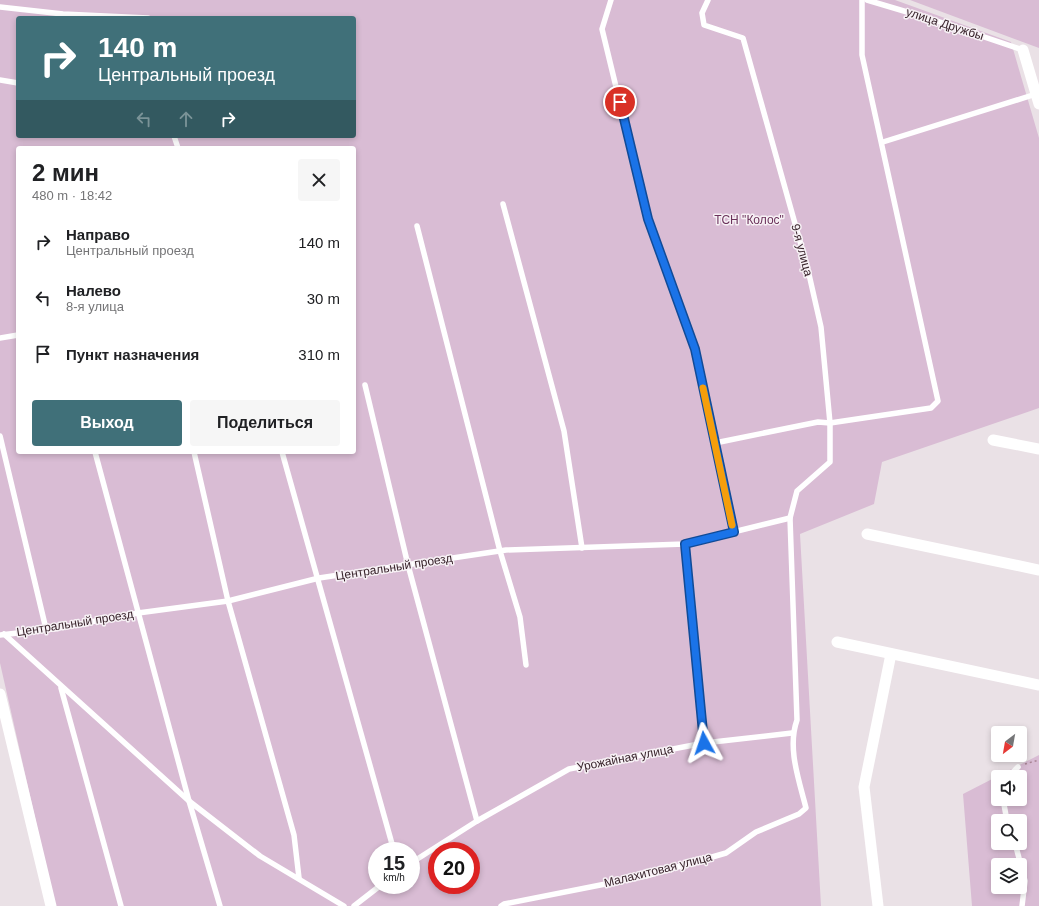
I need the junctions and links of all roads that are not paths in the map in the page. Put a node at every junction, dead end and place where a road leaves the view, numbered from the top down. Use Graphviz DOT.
graph roads {
  1 [pos="611,0"];
  2 [pos="708,0"];
  3 [pos="862,0"];
  4 [pos="867,0"];
  5 [pos="0,7"];
  6 [pos="106,16"];
  7 [pos="1023,50"];
  8 [pos="0,80"];
  9 [pos="16,83"];
  10 [pos="1038,99"];
  11 [pos="883,142"];
  12 [pos="502,204"];
  13 [pos="417,226"];
  14 [pos="16,335"];
  15 [pos="0,338"];
  16 [pos="365,385"];
  17 [pos="830,423"];
  18 [pos="0,436"];
  19 [pos="993,440"];
  20 [pos="715,443"];
  21 [pos="1039,449"];
  22 [pos="96,454"];
  23 [pos="194,454"];
  24 [pos="283,454"];
  25 [pos="790,518"];
  26 [pos="734,532"];
  27 [pos="868,534"];
  28 [pos="685,544"];
  29 [pos="582,548"];
  30 [pos="500,551"];
  31 [pos="408,565"];
  32 [pos="1039,570"];
  33 [pos="319,578"];
  34 [pos="228,601"];
  35 [pos="138,613"];
  36 [pos="46,629"];
  37 [pos="2,634"];
  38 [pos="837,642"];
  39 [pos="891,654"];
  40 [pos="526,665"];
  41 [pos="1039,685"];
  42 [pos="61,688"];
  43 [pos="0,694"];
  44 [pos="792,733"];
  45 [pos="704,743"];
  46 [pos="1018,767"];
  47 [pos="1015,770"];
  48 [pos="189,801"];
  49 [pos="806,808"];
  50 [pos="476,821"];
  51 [pos="392,842"];
  52 [pos="1017,850"];
  53 [pos="420,857"];
  54 [pos="299,878"];
  55 [pos="369,894"];
  56 [pos="51,906"];
  57 [pos="121,906"];
  58 [pos="220,906"];
  59 [pos="344,906"];
  60 [pos="354,906"];
  61 [pos="501,906"];
  62 [pos="878,906"];
  63 [pos="1022,906"];
  1 -- 20 [label="lane"];
  2 -- 17 [label="lane, 9-я улица"];
  3 -- 11 [label="lane"];
  4 -- 7 [label="lane, улица Дружбы"];
  5 -- 6 [label="lane"];
  7 -- 10 [label="street"];
  8 -- 9 [label="lane"];
  10 -- 11 [label="lane"];
  11 -- 17 [label="lane"];
  12 -- 29 [label="lane"];
  13 -- 30 [label="lane"];
  14 -- 15 [label="lane"];
  16 -- 31 [label="lane"];
  17 -- 20 [label="lane"];
  17 -- 25 [label="lane, 9-я улица"];
  18 -- 36 [label="lane"];
  19 -- 21 [label="street"];
  20 -- 26 [label="lane"];
  22 -- 35 [label="lane"];
  23 -- 34 [label="lane"];
  24 -- 33 [label="lane"];
  25 -- 26 [label="lane, Центральный проезд"];
  25 -- 44 [label="lane, 9-я улица"];
  26 -- 28 [label="lane, Центральный проезд"];
  27 -- 32 [label="street"];
  28 -- 29 [label="lane, Центральный проезд"];
  28 -- 45 [label="lane"];
  29 -- 30 [label="lane, Центральный проезд"];
  30 -- 31 [label="lane, Центральный проезд"];
  30 -- 40 [label="lane"];
  31 -- 33 [label="lane, Центральный проезд"];
  31 -- 50 [label="lane"];
  33 -- 34 [label="lane, Центральный проезд"];
  33 -- 51 [label="lane"];
  34 -- 35 [label="lane, Центральный проезд"];
  34 -- 54 [label="lane"];
  35 -- 36 [label="lane, Центральный проезд"];
  35 -- 48 [label="lane"];
  36 -- 37 [label="lane, Центральный проезд"];
  37 -- 42 [label="lane"];
  38 -- 39 [label="street"];
  39 -- 41 [label="street"];
  39 -- 62 [label="street"];
  42 -- 48 [label="lane"];
  42 -- 57 [label="lane"];
  43 -- 56 [label="street"];
  44 -- 45 [label="lane, Урожайная улица"];
  44 -- 49 [label="lane, 9-я улица"];
  45 -- 50 [label="lane, Урожайная улица"];
  46 -- 47 [label="lane"];
  48 -- 54 [label="lane"];
  48 -- 58 [label="lane"];
  49 -- 61 [label="lane, Малахитовая улица"];
  50 -- 53 [label="lane, Урожайная улица"];
  52 -- 63 [label="lane"];
  54 -- 59 [label="lane"];
  55 -- 60 [label="lane"];
}
